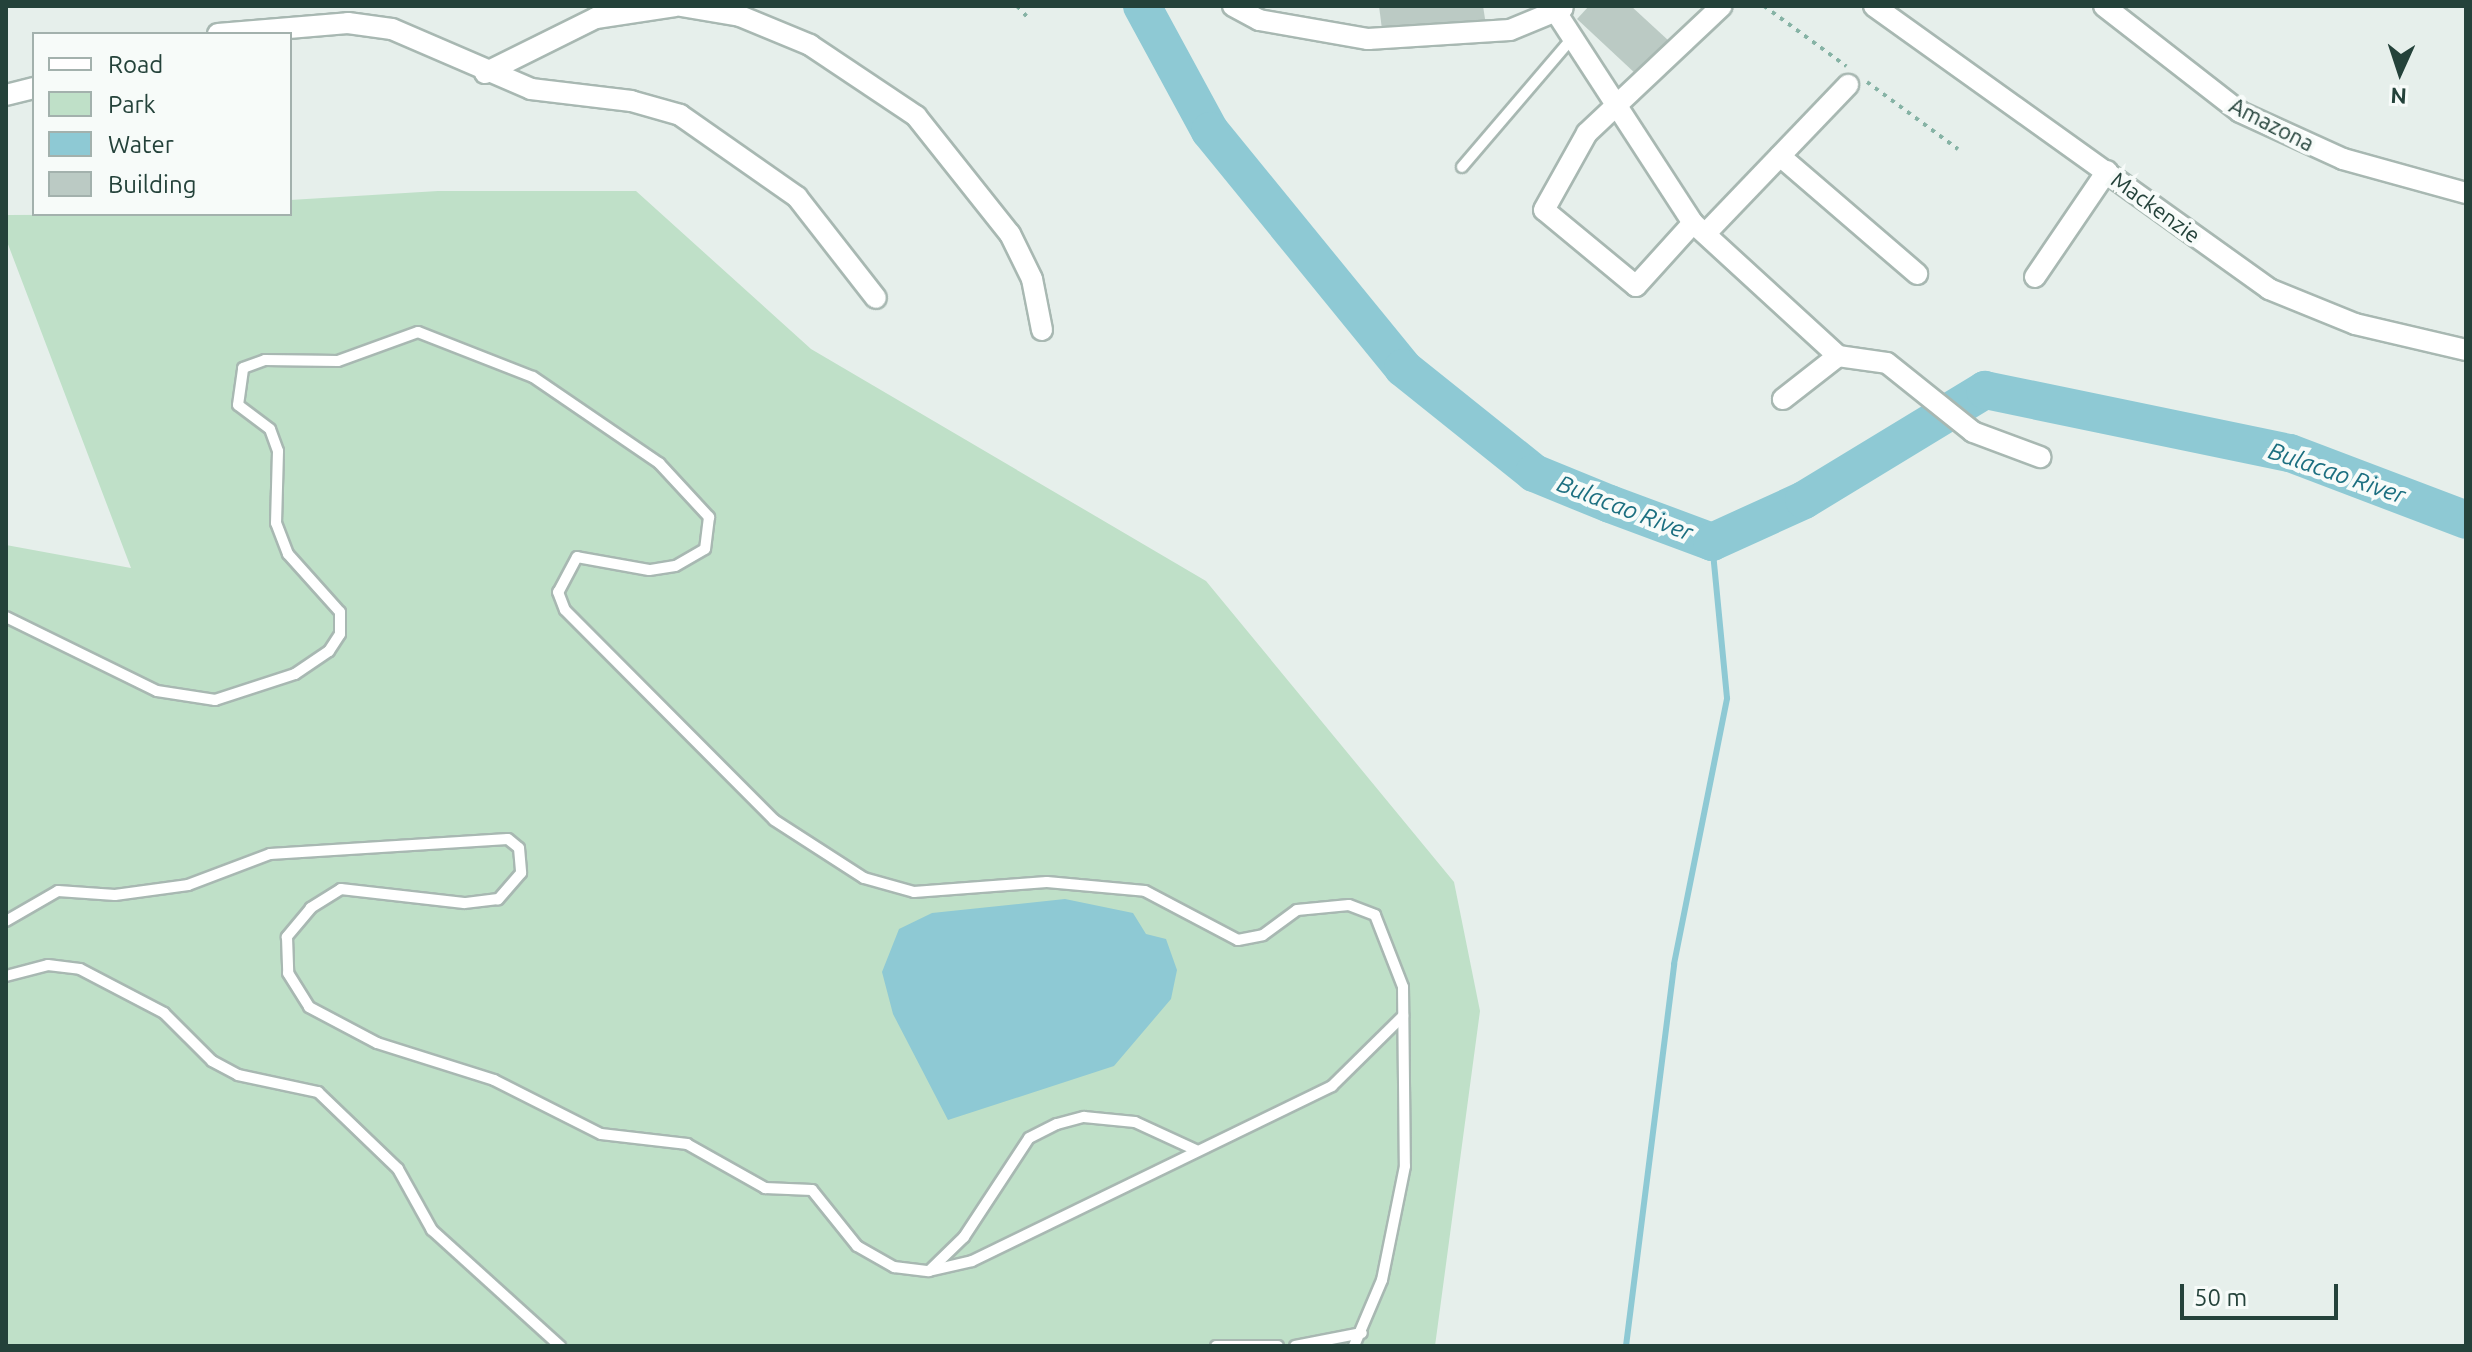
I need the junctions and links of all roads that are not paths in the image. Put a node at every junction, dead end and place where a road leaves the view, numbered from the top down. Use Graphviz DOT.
graph roads {
  1 [pos="675,6"];
  2 [pos="681,6"];
  3 [pos="1233,6"];
  4 [pos="1722,6"];
  5 [pos="1874,6"];
  6 [pos="2104,6"];
  7 [pos="1557,9"];
  8 [pos="242,32"];
  9 [pos="1572,37"];
  10 [pos="485,73"];
  11 [pos="1847,76"];
  12 [pos="32,88"];
  13 [pos="6,95"];
  14 [pos="1617,103"];
  15 [pos="1780,156"];
  16 [pos="1462,167"];
  17 [pos="2107,171"];
  18 [pos="2466,193"];
  19 [pos="1700,228"];
  20 [pos="1917,274"];
  21 [pos="2035,277"];
  22 [pos="876,298"];
  23 [pos="1042,330"];
  24 [pos="2466,350"];
  25 [pos="1838,356"];
  26 [pos="1783,399"];
  27 [pos="2040,457"];
  28 [pos="6,617"];
  29 [pos="6,921"];
  30 [pos="6,976"];
  31 [pos="1403,1016"];
  32 [pos="1196,1150"];
  33 [pos="929,1271"];
  34 [pos="1362,1333"];
  35 [pos="560,1346"];
  36 [pos="1216,1346"];
  37 [pos="1278,1346"];
  38 [pos="1295,1346"];
  39 [pos="1354,1346"];
  1 -- 10 [label="street"];
  2 -- 23 [label="street"];
  3 -- 7 [label="street"];
  4 -- 14 [label="street"];
  5 -- 17 [label="street, Mackenzie"];
  6 -- 18 [label="street, Amazona"];
  7 -- 9 [label="street"];
  8 -- 10 [label="street"];
  9 -- 14 [label="street"];
  9 -- 16 [label="lane"];
  10 -- 22 [label="street"];
  11 -- 15 [label="street"];
  12 -- 13 [label="street"];
  14 -- 19 [label="street"];
  14 -- 19 [label="street"];
  15 -- 19 [label="street"];
  15 -- 20 [label="street"];
  17 -- 21 [label="street"];
  17 -- 24 [label="street, Mackenzie"];
  19 -- 25 [label="street"];
  25 -- 26 [label="street"];
  25 -- 27 [label="street"];
  28 -- 31 [label="lane"];
  29 -- 33 [label="lane"];
  30 -- 35 [label="lane"];
  31 -- 32 [label="lane"];
  31 -- 34 [label="lane"];
  32 -- 33 [label="lane"];
  32 -- 33 [label="lane"];
  34 -- 38 [label="lane"];
  34 -- 39 [label="lane"];
  36 -- 37 [label="lane"];
}
